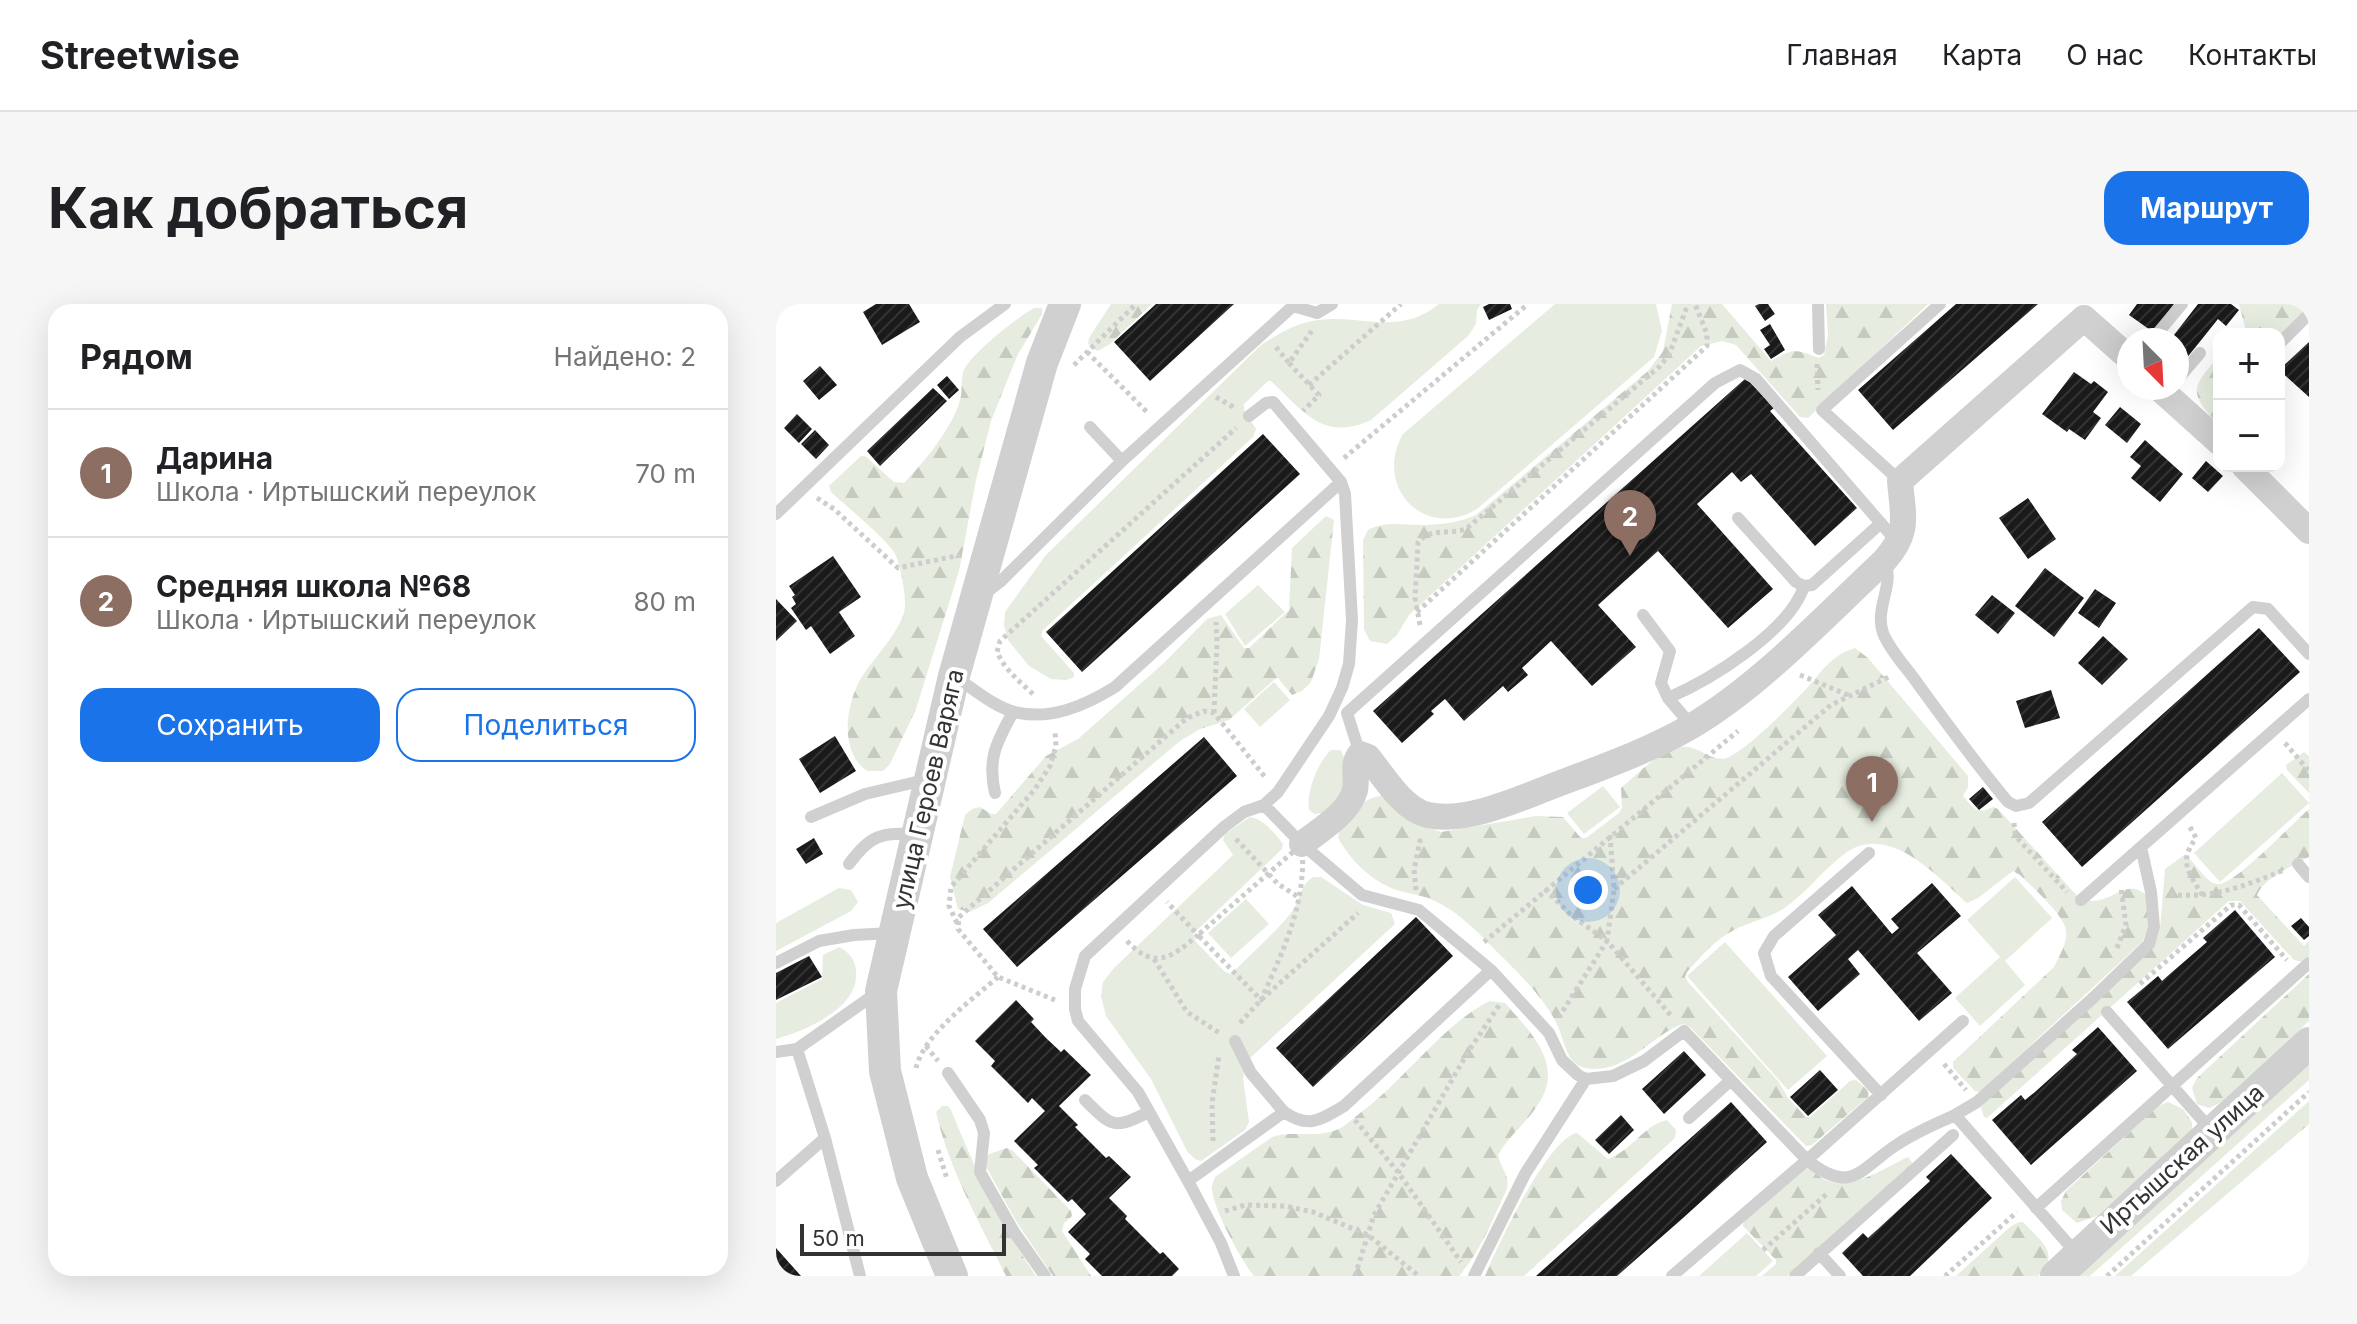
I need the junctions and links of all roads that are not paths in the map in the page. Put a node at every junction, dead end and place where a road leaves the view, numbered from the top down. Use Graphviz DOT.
graph roads {
  1 [pos="1005,304"];
  2 [pos="1065,304"];
  3 [pos="1818,304"];
  4 [pos="1940,304"];
  5 [pos="2182,304"];
  6 [pos="1330,306"];
  7 [pos="2309,314"];
  8 [pos="2162,328"];
  9 [pos="2285,338"];
  10 [pos="2117,345"];
  11 [pos="1819,349"];
  12 [pos="2200,353"];
  13 [pos="2189,365"];
  14 [pos="2180,400"];
  15 [pos="1249,416"];
  16 [pos="1090,427"];
  17 [pos="2213,436"];
  18 [pos="1122,461"];
  19 [pos="2250,472"];
  20 [pos="1900,481"];
  21 [pos="1341,482"];
  22 [pos="776,514"];
  23 [pos="1738,518"];
  24 [pos="1881,523"];
  25 [pos="2309,531"];
  26 [pos="1892,552"];
  27 [pos="1804,586"];
  28 [pos="976,598"];
  29 [pos="1643,615"];
  30 [pos="2309,654"];
  31 [pos="954,676"];
  32 [pos="1668,698"];
  33 [pos="2309,699"];
  34 [pos="1013,712"];
  35 [pos="1692,726"];
  36 [pos="1360,754"];
  37 [pos="928,779"];
  38 [pos="995,793"];
  39 [pos="1264,805"];
  40 [pos="811,817"];
  41 [pos="916,834"];
  42 [pos="1302,844"];
  43 [pos="2141,847"];
  44 [pos="1869,853"];
  45 [pos="849,864"];
  46 [pos="2298,864"];
  47 [pos="2309,877"];
  48 [pos="2081,900"];
  49 [pos="893,933"];
  50 [pos="776,963"];
  51 [pos="2309,963"];
  52 [pos="1491,970"];
  53 [pos="881,991"];
  54 [pos="2107,1012"];
  55 [pos="1963,1021"];
  56 [pos="1235,1041"];
  57 [pos="2309,1043"];
  58 [pos="797,1049"];
  59 [pos="776,1052"];
  60 [pos="948,1073"];
  61 [pos="1586,1079"];
  62 [pos="1731,1080"];
  63 [pos="2173,1087"];
  64 [pos="1881,1095"];
  65 [pos="1085,1100"];
  66 [pos="1149,1112"];
  67 [pos="1284,1112"];
  68 [pos="1955,1115"];
  69 [pos="1689,1118"];
  70 [pos="2212,1131"];
  71 [pos="1953,1135"];
  72 [pos="825,1138"];
  73 [pos="1807,1160"];
  74 [pos="776,1181"];
  75 [pos="1188,1181"];
  76 [pos="2033,1205"];
  77 [pos="1819,1253"];
  78 [pos="2067,1265"];
  79 [pos="1231,1275"];
  80 [pos="860,1276"];
  81 [pos="952,1276"];
  82 [pos="1045,1276"];
  83 [pos="1474,1276"];
  84 [pos="1672,1276"];
  85 [pos="1795,1276"];
  86 [pos="1840,1276"];
  1 -- 22 [label="lane"];
  2 -- 28 [label="street, улица Героев Варяга"];
  3 -- 11 [label="lane"];
  4 -- 20 [label="lane"];
  5 -- 8 [label="lane"];
  6 -- 18 [label="lane"];
  7 -- 9 [label="lane"];
  10 -- 20 [label="street"];
  12 -- 13 [label="lane"];
  14 -- 17 [label="street"];
  15 -- 21 [label="lane"];
  16 -- 18 [label="lane"];
  18 -- 28 [label="lane"];
  19 -- 25 [label="street"];
  20 -- 26 [label="street"];
  21 -- 34 [label="lane"];
  21 -- 39 [label="lane"];
  23 -- 27 [label="lane"];
  24 -- 26 [label="lane"];
  24 -- 27 [label="lane"];
  24 -- 36 [label="lane"];
  26 -- 30 [label="lane"];
  26 -- 35 [label="street"];
  27 -- 32 [label="lane"];
  28 -- 31 [label="street, улица Героев Варяга"];
  29 -- 32 [label="lane"];
  31 -- 34 [label="lane"];
  31 -- 37 [label="street, улица Героев Варяга"];
  32 -- 35 [label="lane"];
  33 -- 43 [label="lane"];
  34 -- 38 [label="lane"];
  35 -- 36 [label="street"];
  36 -- 42 [label="street"];
  37 -- 40 [label="lane"];
  37 -- 41 [label="street, улица Героев Варяга"];
  39 -- 42 [label="lane"];
  39 -- 66 [label="lane"];
  41 -- 45 [label="lane"];
  41 -- 49 [label="street, улица Героев Варяга"];
  42 -- 52 [label="lane"];
  43 -- 48 [label="lane"];
  43 -- 68 [label="lane"];
  44 -- 64 [label="lane"];
  46 -- 47 [label="lane"];
  49 -- 50 [label="lane"];
  49 -- 53 [label="street, улица Героев Варяга"];
  51 -- 63 [label="lane"];
  52 -- 61 [label="lane"];
  52 -- 67 [label="lane"];
  53 -- 58 [label="lane"];
  53 -- 81 [label="street, улица Героев Варяга"];
  54 -- 63 [label="lane"];
  55 -- 64 [label="lane"];
  56 -- 67 [label="lane"];
  57 -- 70 [label="street, Иртышская улица"];
  58 -- 59 [label="lane"];
  58 -- 72 [label="lane"];
  60 -- 82 [label="lane"];
  61 -- 62 [label="lane"];
  61 -- 83 [label="lane"];
  62 -- 69 [label="lane"];
  62 -- 73 [label="lane"];
  63 -- 70 [label="lane"];
  63 -- 76 [label="lane"];
  64 -- 73 [label="lane"];
  65 -- 66 [label="lane"];
  66 -- 75 [label="lane"];
  67 -- 75 [label="lane"];
  68 -- 73 [label="lane"];
  68 -- 76 [label="lane"];
  70 -- 78 [label="street, Иртышская улица"];
  71 -- 77 [label="lane"];
  72 -- 74 [label="lane"];
  72 -- 80 [label="lane"];
  73 -- 84 [label="lane"];
  75 -- 79 [label="lane"];
  76 -- 78 [label="lane"];
  77 -- 85 [label="lane"];
  77 -- 86 [label="lane"];
}
